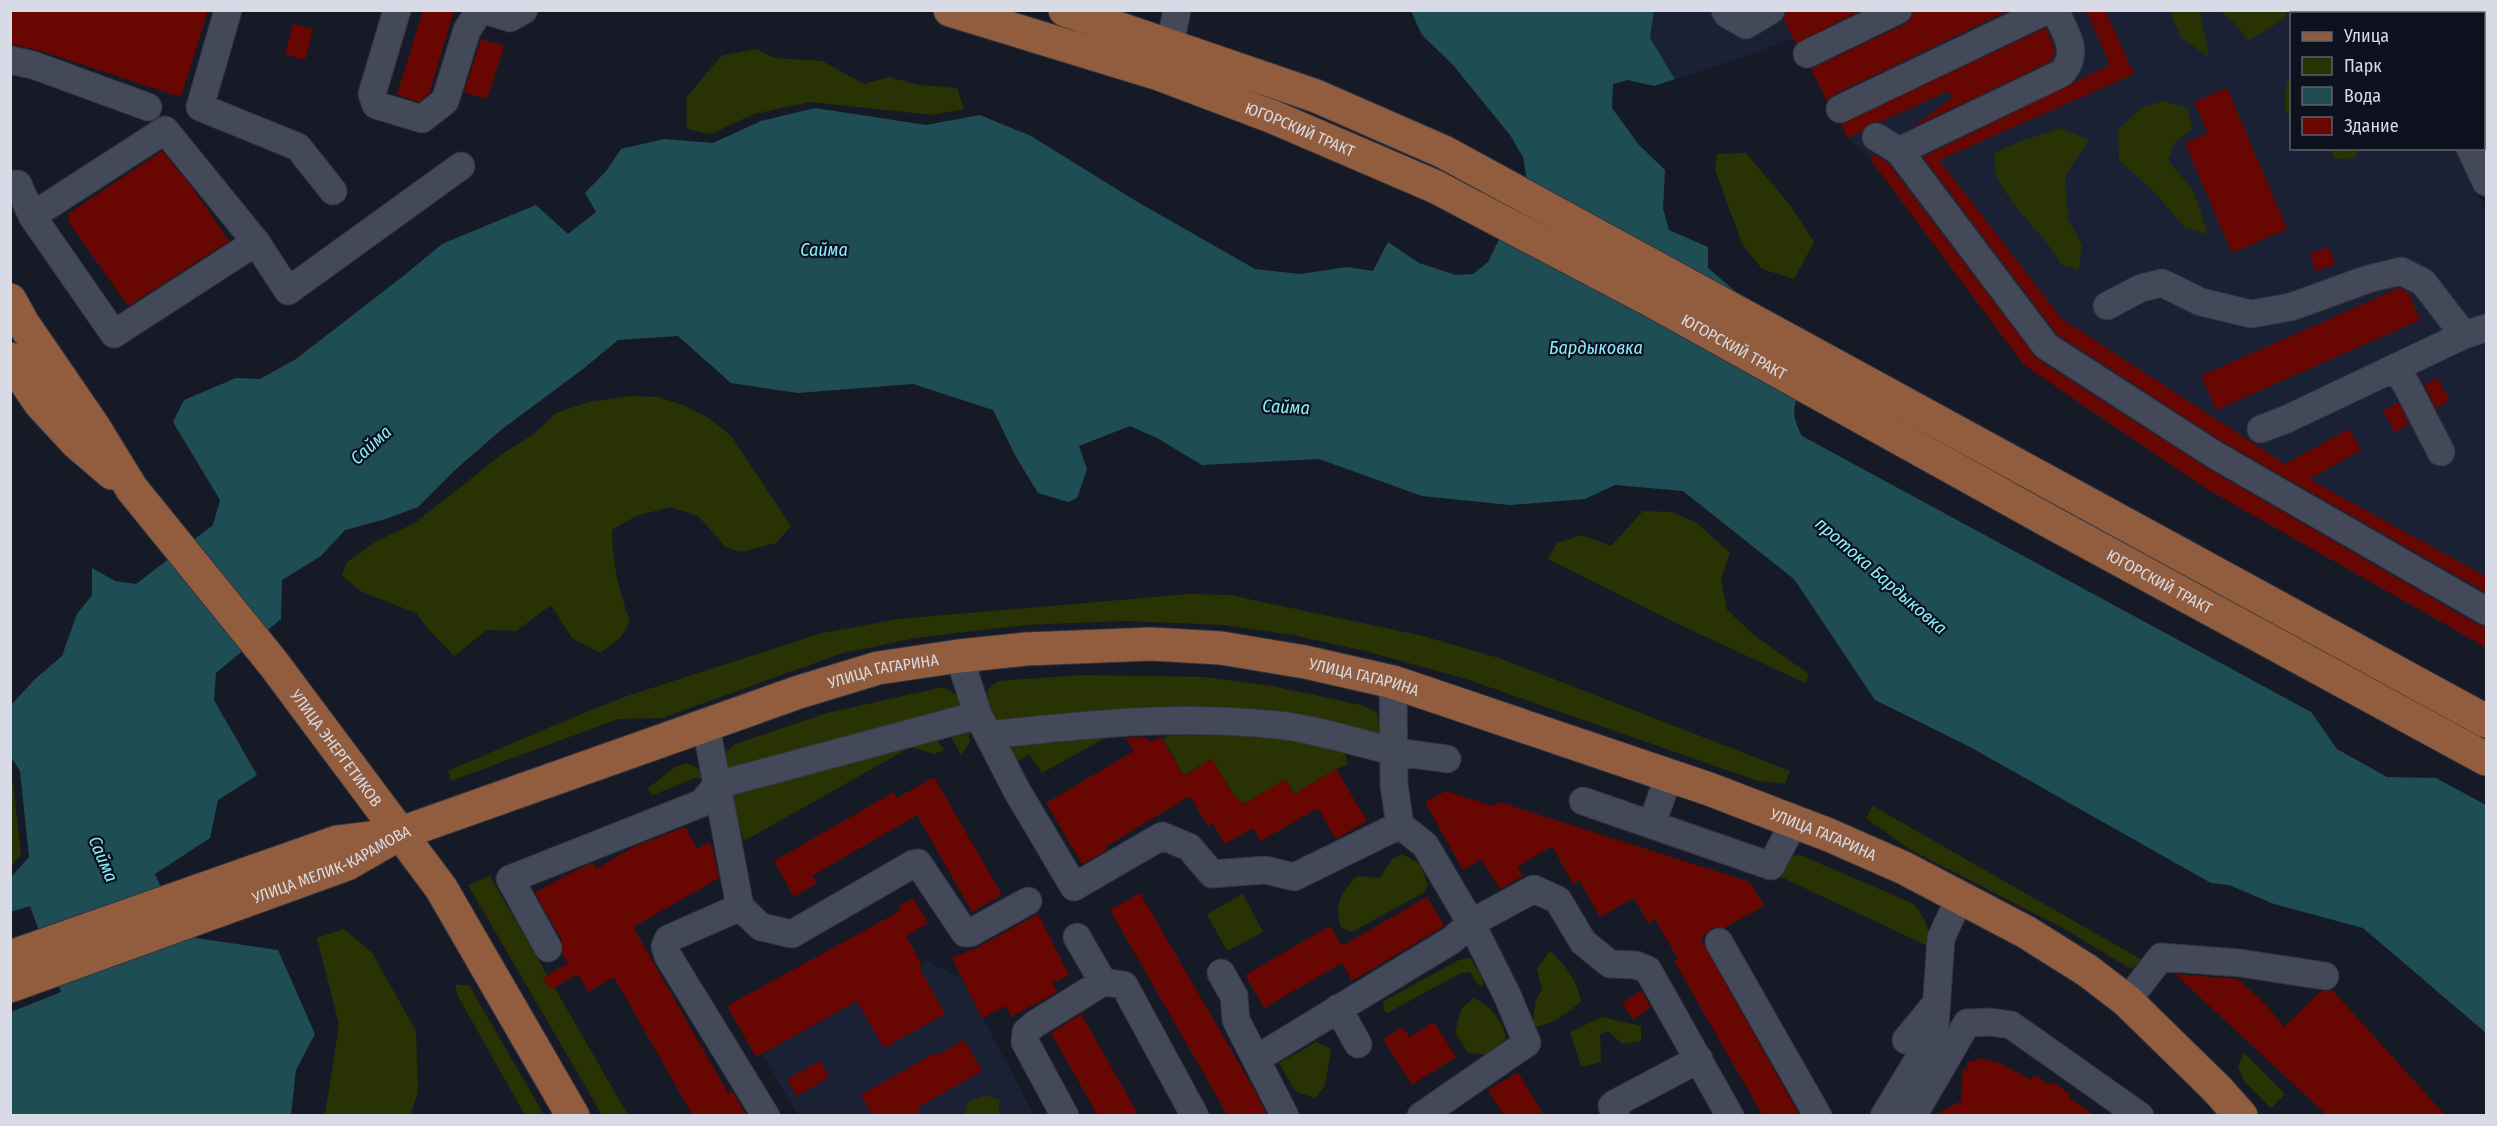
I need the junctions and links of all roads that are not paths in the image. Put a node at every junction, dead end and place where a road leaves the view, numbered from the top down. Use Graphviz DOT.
graph roads {
  1 [pos="228,10"];
  2 [pos="397,10"];
  3 [pos="482,10"];
  4 [pos="524,10"];
  5 [pos="950,10"];
  6 [pos="1065,10"];
  7 [pos="1177,10"];
  8 [pos="1725,10"];
  9 [pos="1771,10"];
  10 [pos="1898,10"];
  11 [pos="2048,10"];
  12 [pos="2055,10"];
  13 [pos="1170,44"];
  14 [pos="1807,54"];
  15 [pos="10,60"];
  16 [pos="148,106"];
  17 [pos="1840,109"];
  18 [pos="1876,137"];
  19 [pos="2471,150"];
  20 [pos="1899,151"];
  21 [pos="461,166"];
  22 [pos="13,180"];
  23 [pos="2487,182"];
  24 [pos="333,191"];
  25 [pos="32,216"];
  26 [pos="256,242"];
  27 [pos="10,300"];
  28 [pos="2107,306"];
  29 [pos="2475,332"];
  30 [pos="10,359"];
  31 [pos="2394,368"];
  32 [pos="2261,429"];
  33 [pos="2441,452"];
  34 [pos="138,497"];
  35 [pos="2487,611"];
  36 [pos="959,656"];
  37 [pos="1393,682"];
  38 [pos="2487,721"];
  39 [pos="984,725"];
  40 [pos="706,726"];
  41 [pos="1394,752"];
  42 [pos="1448,759"];
  43 [pos="2487,759"];
  44 [pos="1668,775"];
  45 [pos="717,785"];
  46 [pos="1583,801"];
  47 [pos="1794,822"];
  48 [pos="1652,824"];
  49 [pos="1400,825"];
  50 [pos="401,833"];
  51 [pos="342,853"];
  52 [pos="1960,897"];
  53 [pos="1029,901"];
  54 [pos="740,907"];
  55 [pos="1471,923"];
  56 [pos="1077,937"];
  57 [pos="1719,942"];
  58 [pos="548,948"];
  59 [pos="10,957"];
  60 [pos="1221,973"];
  61 [pos="2325,976"];
  62 [pos="1103,982"];
  63 [pos="10,986"];
  64 [pos="2127,1001"];
  65 [pos="1338,1008"];
  66 [pos="1358,1044"];
  67 [pos="1926,1049"];
  68 [pos="1256,1059"];
  69 [pos="1699,1059"];
  70 [pos="2239,1115"];
  71 [pos="573,1116"];
  72 [pos="766,1116"];
  73 [pos="1065,1116"];
  74 [pos="1195,1116"];
  75 [pos="1285,1116"];
  76 [pos="1421,1116"];
  77 [pos="1616,1116"];
  78 [pos="1730,1116"];
  79 [pos="1818,1116"];
  80 [pos="1884,1116"];
  81 [pos="1913,1116"];
  82 [pos="2140,1116"];
  1 -- 24 [label="lane"];
  2 -- 3 [label="lane"];
  3 -- 4 [label="lane"];
  5 -- 43 [label="main road, ЮГОРСКИЙ ТРАКТ"];
  6 -- 13 [label="main road, ЮГОРСКИЙ ТРАКТ"];
  7 -- 13 [label="lane"];
  8 -- 9 [label="lane"];
  10 -- 14 [label="lane"];
  11 -- 17 [label="lane"];
  12 -- 20 [label="lane"];
  13 -- 38 [label="main road, ЮГОРСКИЙ ТРАКТ"];
  15 -- 16 [label="lane"];
  18 -- 20 [label="lane"];
  19 -- 23 [label="lane"];
  20 -- 35 [label="lane"];
  21 -- 26 [label="lane"];
  22 -- 25 [label="lane"];
  25 -- 26 [label="lane"];
  25 -- 26 [label="lane"];
  27 -- 34 [label="main road, УЛИЦА ЭНЕРГЕТИКОВ"];
  28 -- 29 [label="lane"];
  29 -- 31 [label="lane"];
  30 -- 34 [label="main road, УЛИЦА ЭНЕРГЕТИКОВ"];
  31 -- 32 [label="lane"];
  31 -- 33 [label="lane"];
  34 -- 50 [label="main road, УЛИЦА ЭНЕРГЕТИКОВ"];
  36 -- 37 [label="main road, УЛИЦА ГАГАРИНА"];
  36 -- 39 [label="lane"];
  36 -- 40 [label="main road, УЛИЦА ГАГАРИНА"];
  37 -- 41 [label="lane"];
  37 -- 44 [label="main road, УЛИЦА ГАГАРИНА"];
  39 -- 41 [label="lane"];
  39 -- 45 [label="lane"];
  39 -- 49 [label="lane"];
  40 -- 45 [label="lane"];
  40 -- 50 [label="main road, УЛИЦА ГАГАРИНА"];
  41 -- 42 [label="lane"];
  41 -- 49 [label="lane"];
  44 -- 47 [label="main road, УЛИЦА ГАГАРИНА"];
  44 -- 48 [label="lane"];
  45 -- 54 [label="lane"];
  45 -- 58 [label="lane"];
  46 -- 48 [label="lane"];
  47 -- 48 [label="lane"];
  47 -- 52 [label="main road, УЛИЦА ГАГАРИНА"];
  49 -- 55 [label="lane"];
  50 -- 51 [label="main road, УЛИЦА МЕЛИК-КАРАМОВА"];
  50 -- 71 [label="main road, УЛИЦА ЭНЕРГЕТИКОВ"];
  51 -- 59 [label="main road, УЛИЦА МЕЛИК-КАРАМОВА"];
  51 -- 63 [label="main road, УЛИЦА МЕЛИК-КАРАМОВА"];
  52 -- 64 [label="main road, УЛИЦА ГАГАРИНА"];
  52 -- 67 [label="lane"];
  53 -- 54 [label="lane"];
  54 -- 72 [label="lane"];
  55 -- 65 [label="lane"];
  55 -- 69 [label="lane"];
  55 -- 76 [label="lane"];
  56 -- 62 [label="lane"];
  57 -- 79 [label="lane"];
  60 -- 68 [label="lane"];
  61 -- 64 [label="lane"];
  62 -- 73 [label="lane"];
  62 -- 74 [label="lane"];
  64 -- 70 [label="main road, УЛИЦА ГАГАРИНА"];
  65 -- 66 [label="lane"];
  65 -- 68 [label="lane"];
  67 -- 80 [label="lane"];
  67 -- 81 [label="lane"];
  67 -- 82 [label="lane"];
  68 -- 75 [label="lane"];
  69 -- 77 [label="lane"];
  69 -- 78 [label="lane"];
}
